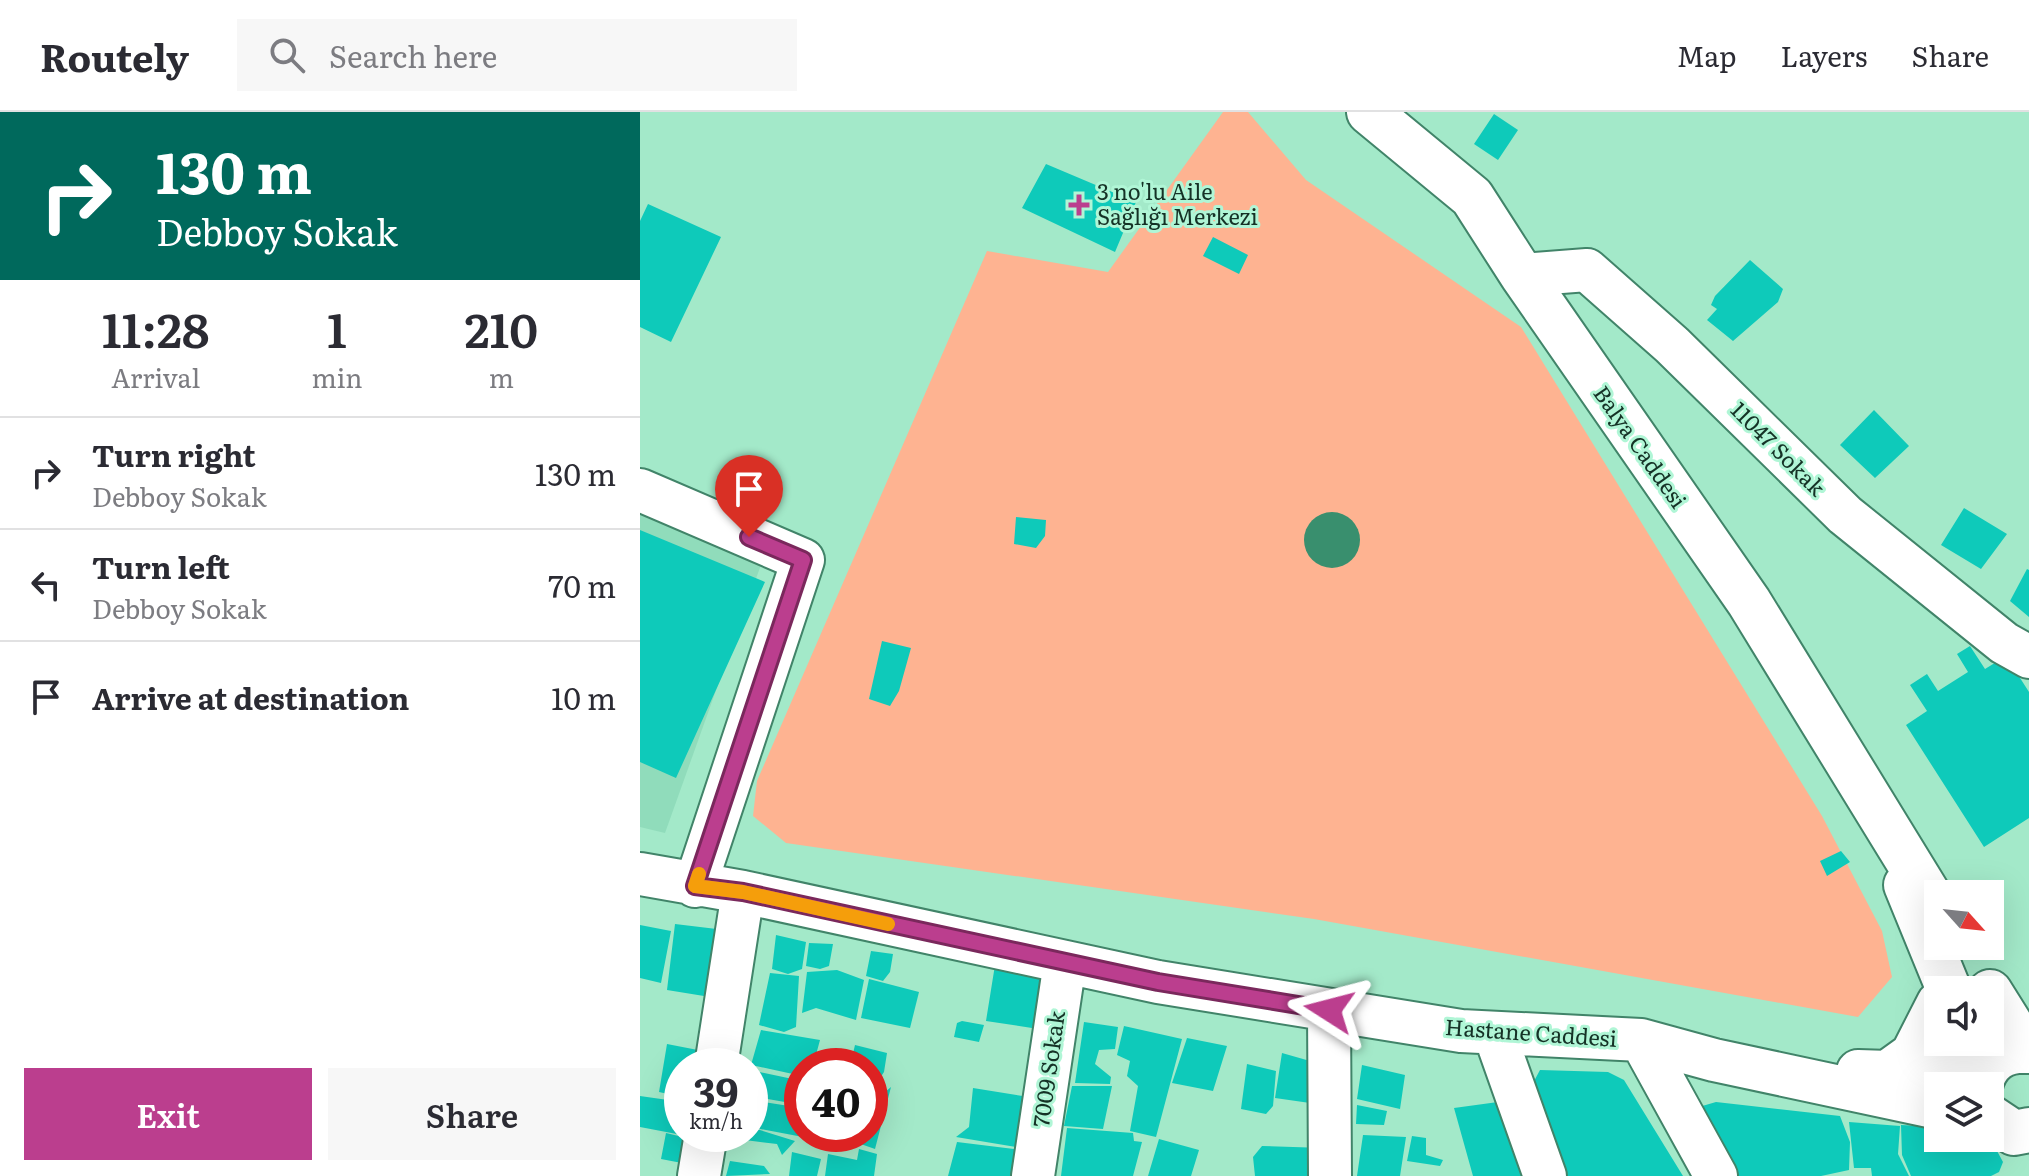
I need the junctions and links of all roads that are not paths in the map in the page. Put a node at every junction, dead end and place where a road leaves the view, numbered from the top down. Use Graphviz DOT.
graph roads {
  1 [pos="1369,112"];
  2 [pos="1522,275"];
  3 [pos="640,490"];
  4 [pos="2029,657"];
  5 [pos="1876,813"];
  6 [pos="640,874"];
  7 [pos="695,886"];
  8 [pos="1924,888"];
  9 [pos="743,892"];
  10 [pos="1065,962"];
  11 [pos="1945,976"];
  12 [pos="1329,1010"];
  13 [pos="2004,1013"];
  14 [pos="1924,1029"];
  15 [pos="1495,1035"];
  16 [pos="1641,1040"];
  17 [pos="719,1048"];
  18 [pos="2028,1051"];
  19 [pos="1714,1060"];
  20 [pos="1887,1072"];
  21 [pos="2000,1072"];
  22 [pos="1924,1084"];
  23 [pos="1924,1105"];
  24 [pos="703,1152"];
  25 [pos="699,1176"];
  26 [pos="1033,1176"];
  27 [pos="1330,1176"];
  28 [pos="1545,1176"];
  29 [pos="1716,1176"];
  1 -- 2 [label="main road, Balya Caddesi"];
  2 -- 4 [label="street, 11047 Sokak"];
  2 -- 5 [label="main road, Balya Caddesi"];
  3 -- 7 [label="street"];
  5 -- 8 [label="main road, Balya Caddesi"];
  5 -- 11 [label="main road, Balya Caddesi"];
  6 -- 7 [label="street, Hastane Caddesi"];
  7 -- 9 [label="street, Hastane Caddesi"];
  9 -- 10 [label="street, Hastane Caddesi"];
  9 -- 17 [label="street"];
  10 -- 12 [label="street, Hastane Caddesi"];
  10 -- 26 [label="street, 7009 Sokak"];
  12 -- 15 [label="street, Hastane Caddesi"];
  12 -- 27 [label="street"];
  13 -- 18 [label="main road, Balya Caddesi"];
  14 -- 20 [label="street"];
  15 -- 16 [label="street, Hastane Caddesi"];
  15 -- 28 [label="street"];
  16 -- 19 [label="street, Hastane Caddesi"];
  16 -- 29 [label="street"];
  18 -- 21 [label="main road, Balya Caddesi"];
  19 -- 20 [label="street, Hastane Caddesi"];
  19 -- 23 [label="street, Hastane Caddesi"];
  20 -- 22 [label="street, Hastane Caddesi"];
  24 -- 25 [label="street"];
}
